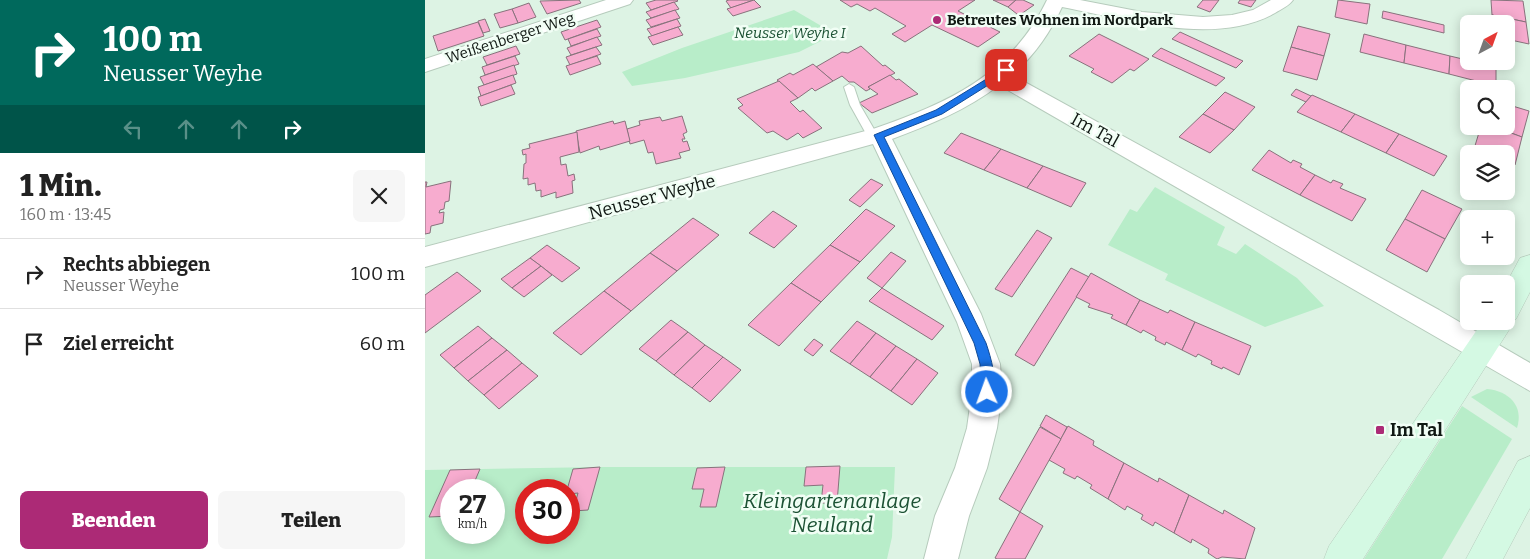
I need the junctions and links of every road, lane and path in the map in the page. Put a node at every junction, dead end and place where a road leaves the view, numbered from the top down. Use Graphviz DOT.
graph roads {
  1 [pos="624,0"];
  2 [pos="1056,0"];
  3 [pos="1284,0"];
  4 [pos="425,66"];
  5 [pos="998,76"];
  6 [pos="849,87"];
  7 [pos="876,136"];
  8 [pos="425,257"];
  9 [pos="1530,266"];
  10 [pos="1515,294"];
  11 [pos="1493,330"];
  12 [pos="1481,348"];
  13 [pos="1530,378"];
  14 [pos="1530,473"];
  15 [pos="941,559"];
  16 [pos="1342,559"];
  17 [pos="1484,559"];
  1 -- 4 [label="street, Weißenberger Weg"];
  2 -- 3 [label="street"];
  2 -- 5 [label="street, Neusser Weyhe"];
  5 -- 7 [label="street, Neusser Weyhe"];
  5 -- 12 [label="street, Im Tal"];
  6 -- 7 [label="lane"];
  7 -- 8 [label="street, Neusser Weyhe"];
  7 -- 15 [label="street"];
  9 -- 10 [label="main road"];
  11 -- 12 [label="main road"];
  12 -- 13 [label="street, Im Tal"];
  12 -- 16 [label="main road"];
  14 -- 17 [label="main road"];
}
